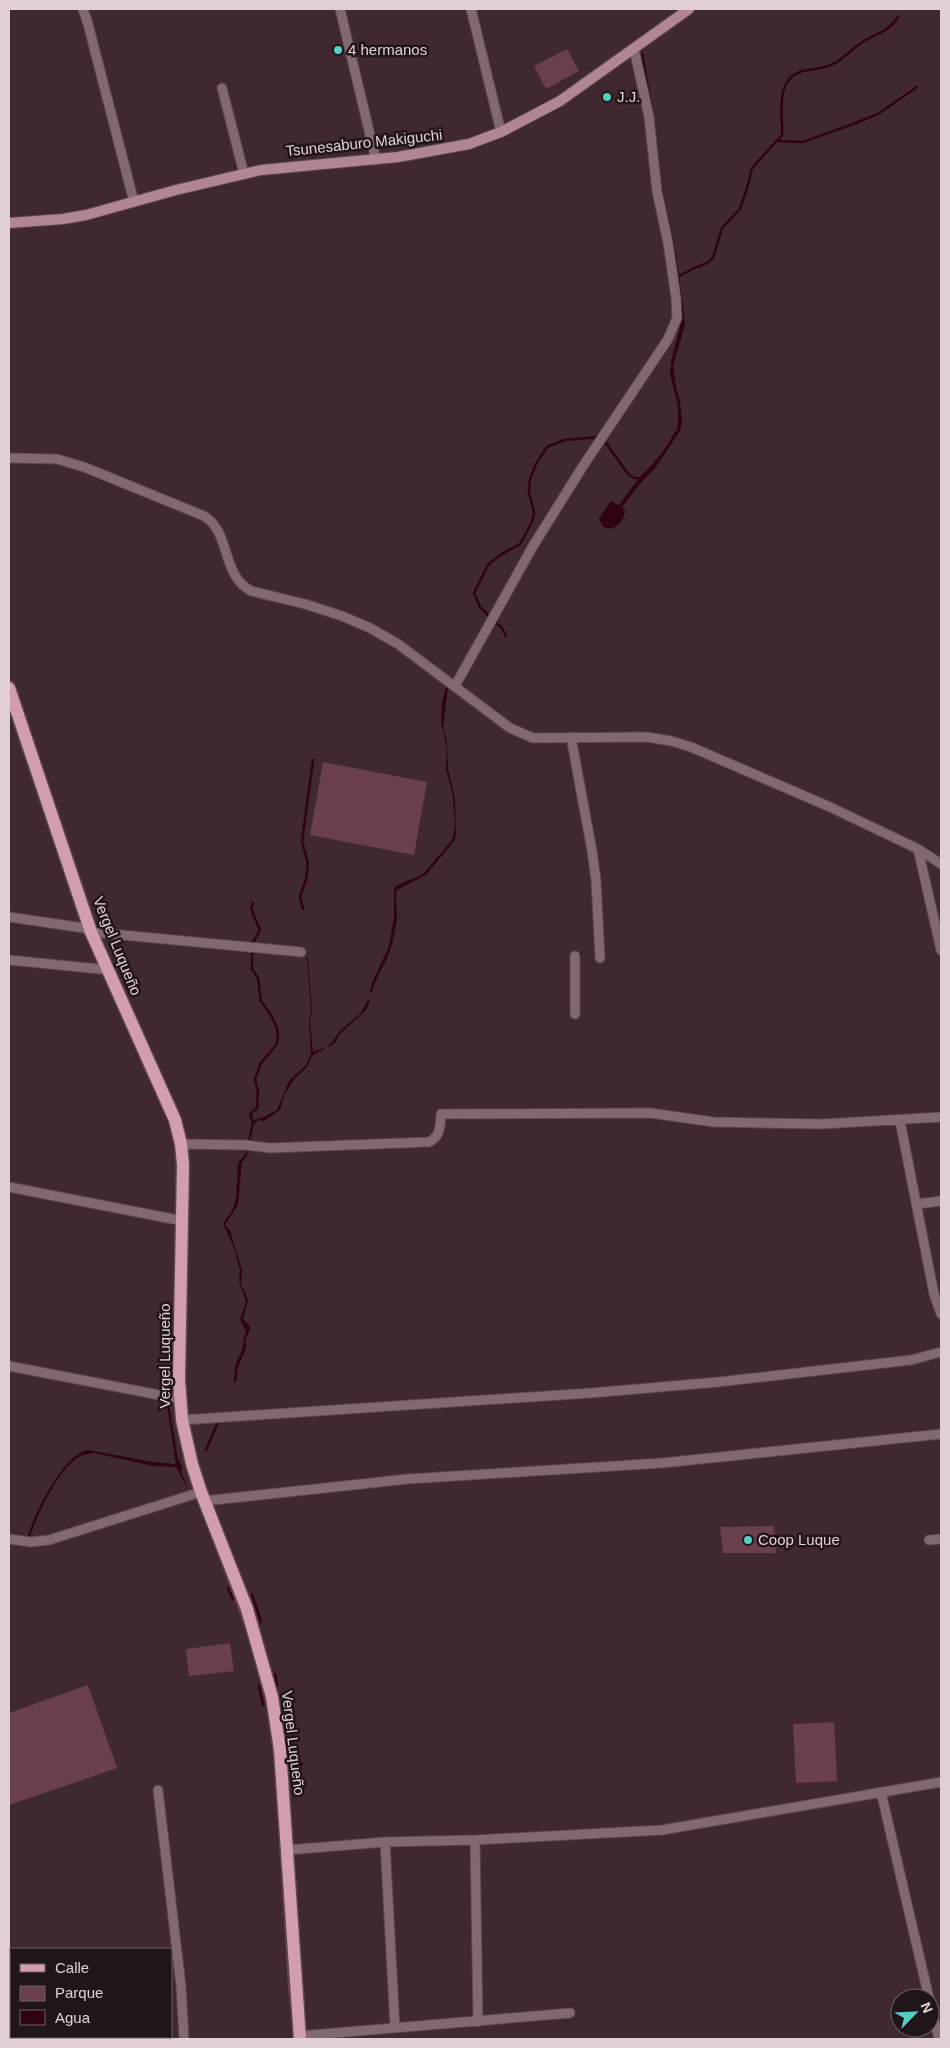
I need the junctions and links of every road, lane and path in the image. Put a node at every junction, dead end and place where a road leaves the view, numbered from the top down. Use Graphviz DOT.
graph roads {
  1 [pos="83,9"];
  2 [pos="340,9"];
  3 [pos="471,9"];
  4 [pos="689,9"];
  5 [pos="634,49"];
  6 [pos="222,88"];
  7 [pos="501,132"];
  8 [pos="376,160"];
  9 [pos="244,174"];
  10 [pos="134,202"];
  11 [pos="9,223"];
  12 [pos="9,458"];
  13 [pos="455,686"];
  14 [pos="10,694"];
  15 [pos="570,737"];
  16 [pos="918,848"];
  17 [pos="941,864"];
  18 [pos="9,917"];
  19 [pos="91,932"];
  20 [pos="941,950"];
  21 [pos="301,952"];
  22 [pos="575,956"];
  23 [pos="600,958"];
  24 [pos="9,960"];
  25 [pos="109,970"];
  26 [pos="575,1014"];
  27 [pos="941,1117"];
  28 [pos="900,1121"];
  29 [pos="181,1144"];
  30 [pos="9,1187"];
  31 [pos="941,1201"];
  32 [pos="916,1204"];
  33 [pos="183,1221"];
  34 [pos="941,1314"];
  35 [pos="941,1352"];
  36 [pos="9,1366"];
  37 [pos="180,1399"];
  38 [pos="182,1420"];
  39 [pos="941,1434"];
  40 [pos="202,1497"];
  41 [pos="9,1539"];
  42 [pos="941,1539"];
  43 [pos="929,1540"];
  44 [pos="941,1782"];
  45 [pos="158,1790"];
  46 [pos="881,1792"];
  47 [pos="474,1840"];
  48 [pos="386,1842"];
  49 [pos="294,1849"];
  50 [pos="181,1986"];
  51 [pos="172,1987"];
  52 [pos="927,1988"];
  53 [pos="570,2013"];
  54 [pos="478,2022"];
  55 [pos="395,2028"];
  56 [pos="300,2038"];
  57 [pos="184,2039"];
  1 -- 10 [label="street"];
  2 -- 8 [label="street"];
  3 -- 7 [label="street"];
  4 -- 5 [label="street, Tsunesaburo Makiguchi"];
  5 -- 7 [label="street, Tsunesaburo Makiguchi"];
  5 -- 13 [label="street"];
  6 -- 9 [label="street"];
  7 -- 8 [label="street, Tsunesaburo Makiguchi"];
  8 -- 9 [label="street, Tsunesaburo Makiguchi"];
  9 -- 10 [label="street, Tsunesaburo Makiguchi"];
  10 -- 11 [label="street, Tsunesaburo Makiguchi"];
  12 -- 13 [label="street"];
  13 -- 15 [label="street"];
  14 -- 19 [label="main road, Vergel Luqueño"];
  15 -- 16 [label="street"];
  15 -- 23 [label="street"];
  16 -- 17 [label="street"];
  16 -- 20 [label="street"];
  18 -- 19 [label="street"];
  19 -- 21 [label="street"];
  19 -- 25 [label="main road, Vergel Luqueño"];
  22 -- 26 [label="street"];
  24 -- 25 [label="street"];
  25 -- 29 [label="main road, Vergel Luqueño"];
  27 -- 28 [label="street"];
  28 -- 29 [label="street"];
  28 -- 32 [label="street"];
  29 -- 33 [label="main road, Vergel Luqueño"];
  30 -- 33 [label="street"];
  31 -- 32 [label="street"];
  32 -- 34 [label="street"];
  33 -- 37 [label="main road, Vergel Luqueño"];
  35 -- 38 [label="street"];
  36 -- 37 [label="street"];
  37 -- 38 [label="main road, Vergel Luqueño"];
  38 -- 40 [label="main road, Vergel Luqueño"];
  39 -- 40 [label="street"];
  40 -- 41 [label="street"];
  40 -- 49 [label="main road, Vergel Luqueño"];
  42 -- 43 [label="street"];
  44 -- 46 [label="street"];
  45 -- 50 [label="street"];
  46 -- 47 [label="street"];
  46 -- 52 [label="street"];
  47 -- 48 [label="street"];
  47 -- 54 [label="street"];
  48 -- 49 [label="street"];
  48 -- 55 [label="street"];
  49 -- 56 [label="main road, Vergel Luqueño"];
  50 -- 51 [label="street"];
  50 -- 57 [label="street"];
  53 -- 54 [label="street"];
  54 -- 55 [label="street"];
  55 -- 56 [label="street"];
}
